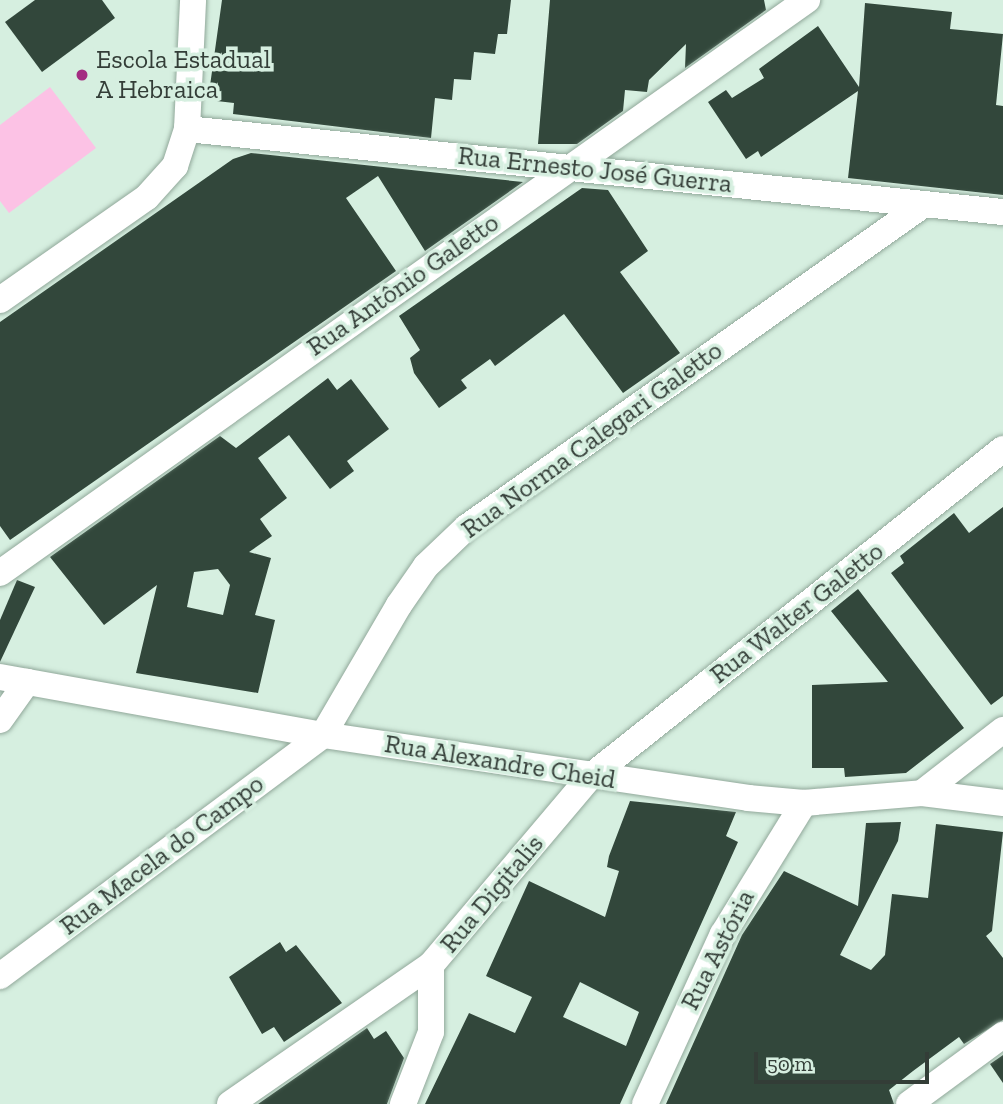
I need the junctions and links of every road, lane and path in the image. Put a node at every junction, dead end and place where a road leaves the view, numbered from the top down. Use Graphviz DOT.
graph roads {
  1 [pos="193,0"];
  2 [pos="807,0"];
  3 [pos="187,129"];
  4 [pos="570,167"];
  5 [pos="922,205"];
  6 [pos="1003,212"];
  7 [pos="0,300"];
  8 [pos="1003,449"];
  9 [pos="0,573"];
  10 [pos="0,677"];
  11 [pos="27,682"];
  12 [pos="0,720"];
  13 [pos="1003,730"];
  14 [pos="323,735"];
  15 [pos="591,776"];
  16 [pos="922,793"];
  17 [pos="804,803"];
  18 [pos="1003,803"];
  19 [pos="431,965"];
  20 [pos="0,976"];
  21 [pos="1003,1035"];
  22 [pos="229,1104"];
  23 [pos="403,1104"];
  24 [pos="645,1104"];
  25 [pos="909,1104"];
  1 -- 3 [label="street"];
  2 -- 4 [label="street, Rua Antônio Galetto"];
  3 -- 4 [label="street, Rua Ernesto José Guerra"];
  3 -- 7 [label="street"];
  4 -- 5 [label="street, Rua Ernesto José Guerra"];
  4 -- 9 [label="street, Rua Antônio Galetto"];
  5 -- 6 [label="street, Rua Ernesto José Guerra"];
  5 -- 14 [label="street, Rua Norma Calegari Galetto"];
  8 -- 15 [label="street, Rua Walter Galetto"];
  10 -- 11 [label="street, Rua Alexandre Cheid"];
  11 -- 12 [label="street"];
  11 -- 14 [label="street, Rua Alexandre Cheid"];
  13 -- 16 [label="street"];
  14 -- 15 [label="street, Rua Alexandre Cheid"];
  14 -- 20 [label="street, Rua Macela do Campo"];
  15 -- 17 [label="street, Rua Alexandre Cheid"];
  15 -- 19 [label="street, Rua Digitalis"];
  16 -- 17 [label="street, Rua Alexandre Cheid"];
  16 -- 18 [label="street, Rua Alexandre Cheid"];
  17 -- 24 [label="street, Rua Astória"];
  19 -- 22 [label="street"];
  19 -- 23 [label="street, Rua Digitalis"];
  21 -- 25 [label="street"];
}
